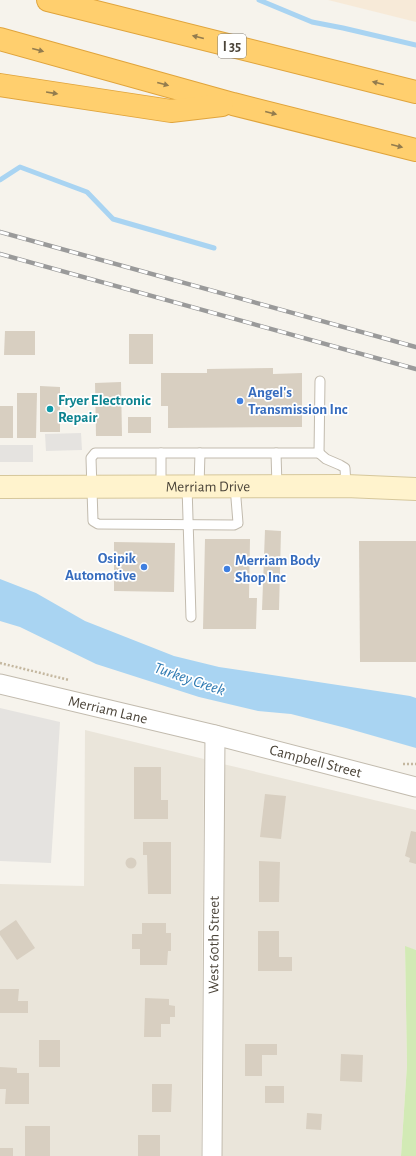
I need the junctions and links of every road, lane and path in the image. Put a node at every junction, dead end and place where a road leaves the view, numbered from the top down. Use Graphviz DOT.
graph roads {
  1 [pos="48,0"];
  2 [pos="0,39"];
  3 [pos="0,85"];
  4 [pos="416,92"];
  5 [pos="233,104"];
  6 [pos="416,150"];
  7 [pos="320,381"];
  8 [pos="160,453"];
  9 [pos="200,453"];
  10 [pos="276,453"];
  11 [pos="319,453"];
  12 [pos="92,486"];
  13 [pos="160,486"];
  14 [pos="193,486"];
  15 [pos="235,486"];
  16 [pos="277,486"];
  17 [pos="346,486"];
  18 [pos="0,487"];
  19 [pos="416,489"];
  20 [pos="188,525"];
  21 [pos="190,617"];
  22 [pos="0,684"];
  23 [pos="215,735"];
  24 [pos="416,787"];
  25 [pos="212,1156"];
  4 -- 1 [label="highway, I 35, one-way"];
  2 -- 5 [label="highway, one-way"];
  3 -- 5 [label="highway, one-way"];
  5 -- 6 [label="highway, one-way"];
  7 -- 11 [label="lane"];
  8 -- 9 [label="lane"];
  8 -- 12 [label="lane"];
  8 -- 13 [label="lane"];
  9 -- 10 [label="lane"];
  9 -- 14 [label="lane"];
  10 -- 11 [label="lane"];
  10 -- 16 [label="lane"];
  11 -- 17 [label="lane"];
  12 -- 13 [label="main road, Merriam Drive"];
  12 -- 18 [label="main road, Merriam Drive"];
  12 -- 20 [label="lane"];
  13 -- 14 [label="main road, Merriam Drive"];
  14 -- 15 [label="main road, Merriam Drive"];
  14 -- 20 [label="lane"];
  15 -- 16 [label="main road, Merriam Drive"];
  15 -- 20 [label="lane"];
  16 -- 17 [label="main road, Merriam Drive"];
  17 -- 19 [label="main road, Merriam Drive"];
  20 -- 21 [label="lane"];
  22 -- 23 [label="street, Merriam Lane"];
  23 -- 24 [label="street, Campbell Street"];
  23 -- 25 [label="street, West 60th Street"];
}
